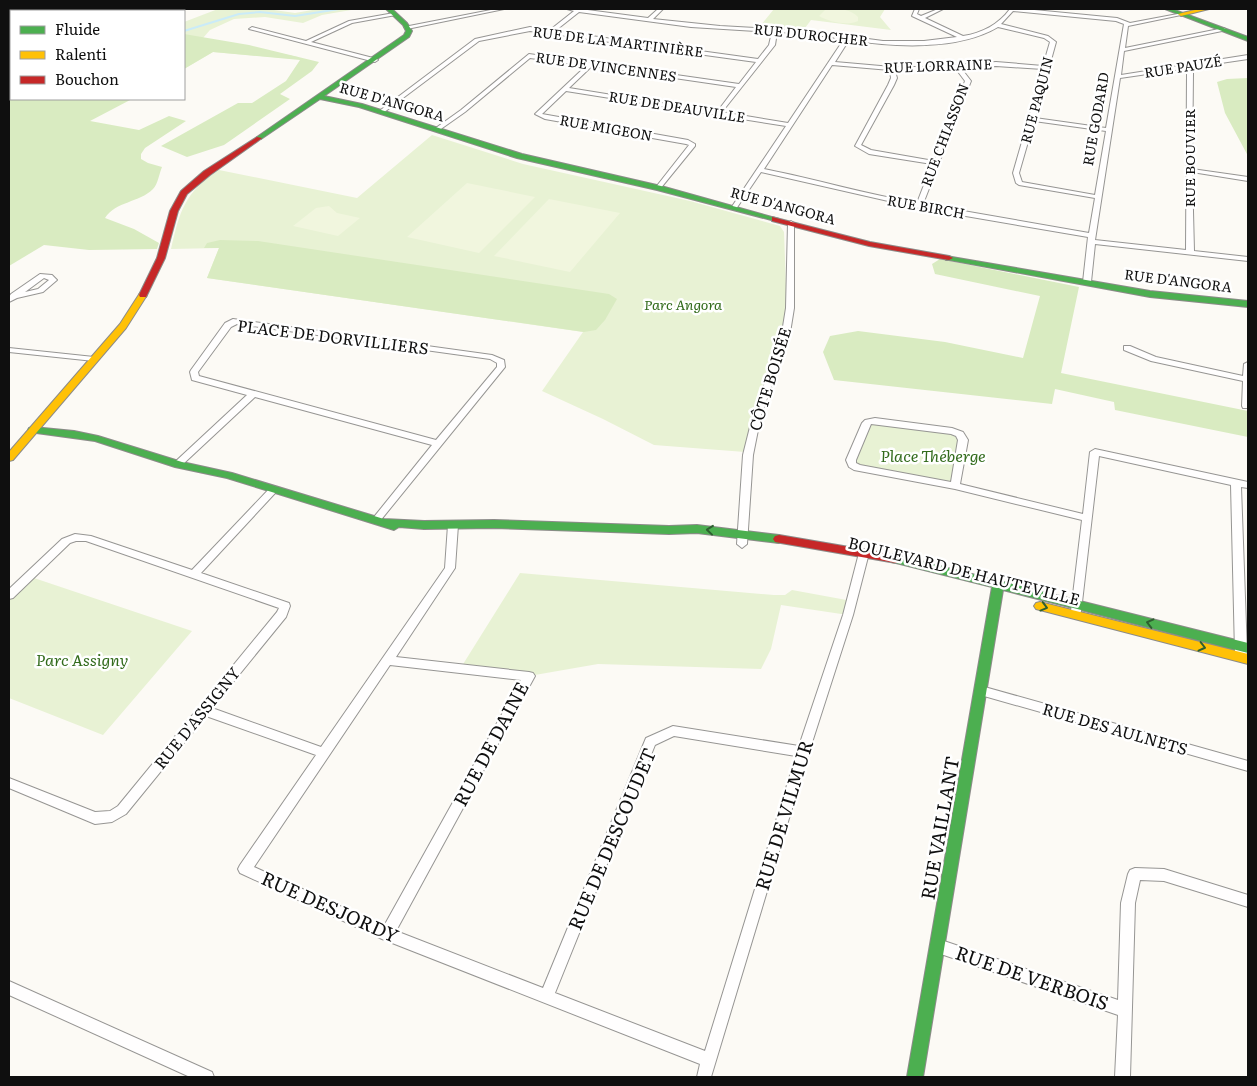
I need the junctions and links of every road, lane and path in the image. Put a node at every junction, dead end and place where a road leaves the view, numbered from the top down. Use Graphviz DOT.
graph roads {
  1 [pos="462,9"];
  2 [pos="502,9"];
  3 [pos="569,9"];
  4 [pos="661,9"];
  5 [pos="917,9"];
  6 [pos="941,9"];
  7 [pos="1012,9"];
  8 [pos="1088,9"];
  9 [pos="1168,9"];
  10 [pos="1206,9"];
  11 [pos="578,10"];
  12 [pos="392,11"];
  13 [pos="1183,12"];
  14 [pos="468,15"];
  15 [pos="1086,17"];
  16 [pos="921,18"];
  17 [pos="649,20"];
  18 [pos="1129,24"];
  19 [pos="998,25"];
  20 [pos="407,26"];
  21 [pos="252,30"];
  22 [pos="775,30"];
  23 [pos="1224,30"];
  24 [pos="552,31"];
  25 [pos="962,38"];
  26 [pos="847,39"];
  27 [pos="1248,39"];
  28 [pos="306,43"];
  29 [pos="1123,50"];
  30 [pos="1248,57"];
  31 [pos="375,60"];
  32 [pos="759,61"];
  33 [pos="831,63"];
  34 [pos="591,64"];
  35 [pos="892,68"];
  36 [pos="958,68"];
  37 [pos="1045,68"];
  38 [pos="1183,68"];
  39 [pos="1119,77"];
  40 [pos="741,86"];
  41 [pos="565,89"];
  42 [pos="319,97"];
  43 [pos="381,112"];
  44 [pos="719,113"];
  45 [pos="1032,119"];
  46 [pos="790,125"];
  47 [pos="436,130"];
  48 [pos="1108,130"];
  49 [pos="935,163"];
  50 [pos="761,170"];
  51 [pos="1189,170"];
  52 [pos="1248,179"];
  53 [pos="658,188"];
  54 [pos="1098,197"];
  55 [pos="919,206"];
  56 [pos="734,208"];
  57 [pos="791,223"];
  58 [pos="1092,239"];
  59 [pos="1190,252"];
  60 [pos="1248,259"];
  61 [pos="1087,282"];
  62 [pos="1248,304"];
  63 [pos="1127,348"];
  64 [pos="9,350"];
  65 [pos="94,359"];
  66 [pos="1248,364"];
  67 [pos="1247,379"];
  68 [pos="253,394"];
  69 [pos="1246,406"];
  70 [pos="36,426"];
  71 [pos="439,444"];
  72 [pos="9,458"];
  73 [pos="183,460"];
  74 [pos="1236,482"];
  75 [pos="1248,485"];
  76 [pos="955,486"];
  77 [pos="274,488"];
  78 [pos="1086,518"];
  79 [pos="382,520"];
  80 [pos="453,530"];
  81 [pos="742,539"];
  82 [pos="863,556"];
  83 [pos="193,574"];
  84 [pos="998,590"];
  85 [pos="9,595"];
  86 [pos="1076,610"];
  87 [pos="1245,652"];
  88 [pos="387,660"];
  89 [pos="982,691"];
  90 [pos="204,710"];
  91 [pos="803,752"];
  92 [pos="324,754"];
  93 [pos="1248,766"];
  94 [pos="9,783"];
  95 [pos="1248,901"];
  96 [pos="387,934"];
  97 [pos="938,946"];
  98 [pos="9,988"];
  99 [pos="546,997"];
  100 [pos="1125,1010"];
  101 [pos="709,1060"];
  102 [pos="207,1077"];
  103 [pos="704,1077"];
  104 [pos="915,1077"];
  105 [pos="1123,1077"];
  1 -- 14 [label="street"];
  2 -- 14 [label="street"];
  3 -- 11 [label="street, RUE DUROCHER"];
  4 -- 17 [label="street"];
  5 -- 16 [label="street"];
  6 -- 16 [label="street"];
  7 -- 15 [label="street"];
  7 -- 19 [label="street, RUE DUROCHER"];
  8 -- 15 [label="street"];
  9 -- 13 [label="street"];
  10 -- 13 [label="street"];
  11 -- 17 [label="street, RUE DUROCHER"];
  11 -- 24 [label="street"];
  12 -- 20 [label="street"];
  12 -- 28 [label="street"];
  13 -- 18 [label="street"];
  13 -- 23 [label="street"];
  14 -- 20 [label="street"];
  15 -- 18 [label="street"];
  16 -- 25 [label="street"];
  17 -- 22 [label="street, RUE DUROCHER"];
  18 -- 29 [label="street, RUE GODARD"];
  19 -- 25 [label="street, RUE DUROCHER"];
  19 -- 37 [label="street, RUE PAQUIN"];
  20 -- 31 [label="street"];
  21 -- 28 [label="street"];
  22 -- 26 [label="street, RUE DUROCHER"];
  22 -- 32 [label="street"];
  23 -- 27 [label="street"];
  23 -- 29 [label="street"];
  24 -- 32 [label="street, RUE DE LA MARTINIÈRE"];
  24 -- 43 [label="street, RUE DE LA MARTINIÈRE"];
  25 -- 26 [label="street, RUE DUROCHER"];
  26 -- 33 [label="street"];
  28 -- 31 [label="street"];
  29 -- 39 [label="street, RUE GODARD"];
  30 -- 38 [label="street, RUE PAUZÉ"];
  31 -- 42 [label="street"];
  32 -- 40 [label="street"];
  33 -- 35 [label="street, RUE LORRAINE"];
  33 -- 46 [label="street"];
  34 -- 40 [label="street, RUE DE VINCENNES"];
  34 -- 41 [label="street, RUE MIGEON"];
  34 -- 47 [label="street, RUE DE VINCENNES"];
  35 -- 36 [label="street, RUE LORRAINE"];
  35 -- 49 [label="street"];
  36 -- 37 [label="street, RUE LORRAINE"];
  36 -- 49 [label="street, RUE CHIASSON"];
  37 -- 45 [label="street, RUE PAQUIN"];
  38 -- 39 [label="street, RUE PAUZÉ"];
  38 -- 51 [label="street, RUE BOUVIER"];
  39 -- 48 [label="street, RUE GODARD"];
  40 -- 44 [label="street"];
  41 -- 44 [label="street, RUE DE DEAUVILLE"];
  41 -- 53 [label="street, RUE MIGEON"];
  42 -- 43 [label="street, RUE D'ANGORA"];
  42 -- 65 [label="street"];
  43 -- 47 [label="street, RUE D'ANGORA"];
  44 -- 46 [label="street, RUE DE DEAUVILLE"];
  45 -- 48 [label="street"];
  45 -- 54 [label="street, RUE PAQUIN"];
  46 -- 50 [label="street"];
  47 -- 53 [label="street, RUE D'ANGORA"];
  48 -- 54 [label="street, RUE GODARD"];
  49 -- 55 [label="street, RUE CHIASSON"];
  50 -- 55 [label="street, RUE BIRCH"];
  50 -- 56 [label="street"];
  51 -- 52 [label="street"];
  51 -- 59 [label="street, RUE BOUVIER"];
  53 -- 56 [label="street, RUE D'ANGORA"];
  54 -- 58 [label="street, RUE GODARD"];
  55 -- 58 [label="street, RUE BIRCH"];
  56 -- 57 [label="street, RUE D'ANGORA"];
  57 -- 61 [label="street, RUE D'ANGORA"];
  57 -- 81 [label="street, CÔTE BOISÉE"];
  58 -- 59 [label="street, RUE BIRCH"];
  58 -- 61 [label="street, RUE GODARD"];
  59 -- 60 [label="street, RUE BIRCH"];
  61 -- 62 [label="street, RUE D'ANGORA"];
  63 -- 67 [label="street"];
  64 -- 65 [label="street"];
  65 -- 70 [label="street"];
  66 -- 67 [label="street"];
  67 -- 69 [label="street"];
  68 -- 71 [label="street, PLACE DE DORVILLIERS"];
  68 -- 71 [label="street, PLACE DE DORVILLIERS"];
  68 -- 73 [label="street"];
  70 -- 72 [label="street"];
  70 -- 73 [label="street, BOULEVARD DE HAUTEVILLE"];
  71 -- 79 [label="street, PLACE DE DORVILLIERS"];
  73 -- 77 [label="street, BOULEVARD DE HAUTEVILLE"];
  74 -- 75 [label="street"];
  74 -- 78 [label="street"];
  74 -- 87 [label="street"];
  76 -- 76 [label="street"];
  76 -- 78 [label="street"];
  77 -- 79 [label="street, BOULEVARD DE HAUTEVILLE"];
  77 -- 83 [label="street"];
  78 -- 86 [label="street"];
  79 -- 80 [label="street, BOULEVARD DE HAUTEVILLE"];
  80 -- 81 [label="street, BOULEVARD DE HAUTEVILLE"];
  80 -- 88 [label="street, RUE DESJORDY"];
  81 -- 82 [label="street, BOULEVARD DE HAUTEVILLE"];
  82 -- 84 [label="street, BOULEVARD DE HAUTEVILLE"];
  82 -- 91 [label="street, RUE DE VILMUR"];
  83 -- 85 [label="street, RUE D'ASSIGNY"];
  83 -- 90 [label="street, RUE D'ASSIGNY"];
  84 -- 86 [label="street, BOULEVARD DE HAUTEVILLE"];
  84 -- 89 [label="street, RUE VAILLANT"];
  86 -- 87 [label="street, BOULEVARD DE HAUTEVILLE"];
  88 -- 92 [label="street, RUE DESJORDY"];
  88 -- 96 [label="street, RUE DE DAINE"];
  89 -- 93 [label="street, RUE DES AULNETS"];
  89 -- 97 [label="street, RUE VAILLANT"];
  90 -- 92 [label="street"];
  90 -- 94 [label="street, RUE D'ASSIGNY"];
  91 -- 99 [label="street, RUE DE DESCOUDET"];
  91 -- 101 [label="street, RUE DE VILMUR"];
  92 -- 96 [label="street, RUE DESJORDY"];
  95 -- 100 [label="street"];
  96 -- 99 [label="street, RUE DESJORDY"];
  97 -- 100 [label="street, RUE DE VERBOIS"];
  97 -- 104 [label="street, RUE VAILLANT"];
  98 -- 102 [label="street"];
  99 -- 101 [label="street, RUE DESJORDY"];
  100 -- 105 [label="street"];
  101 -- 103 [label="street, RUE DE VILMUR"];
}
